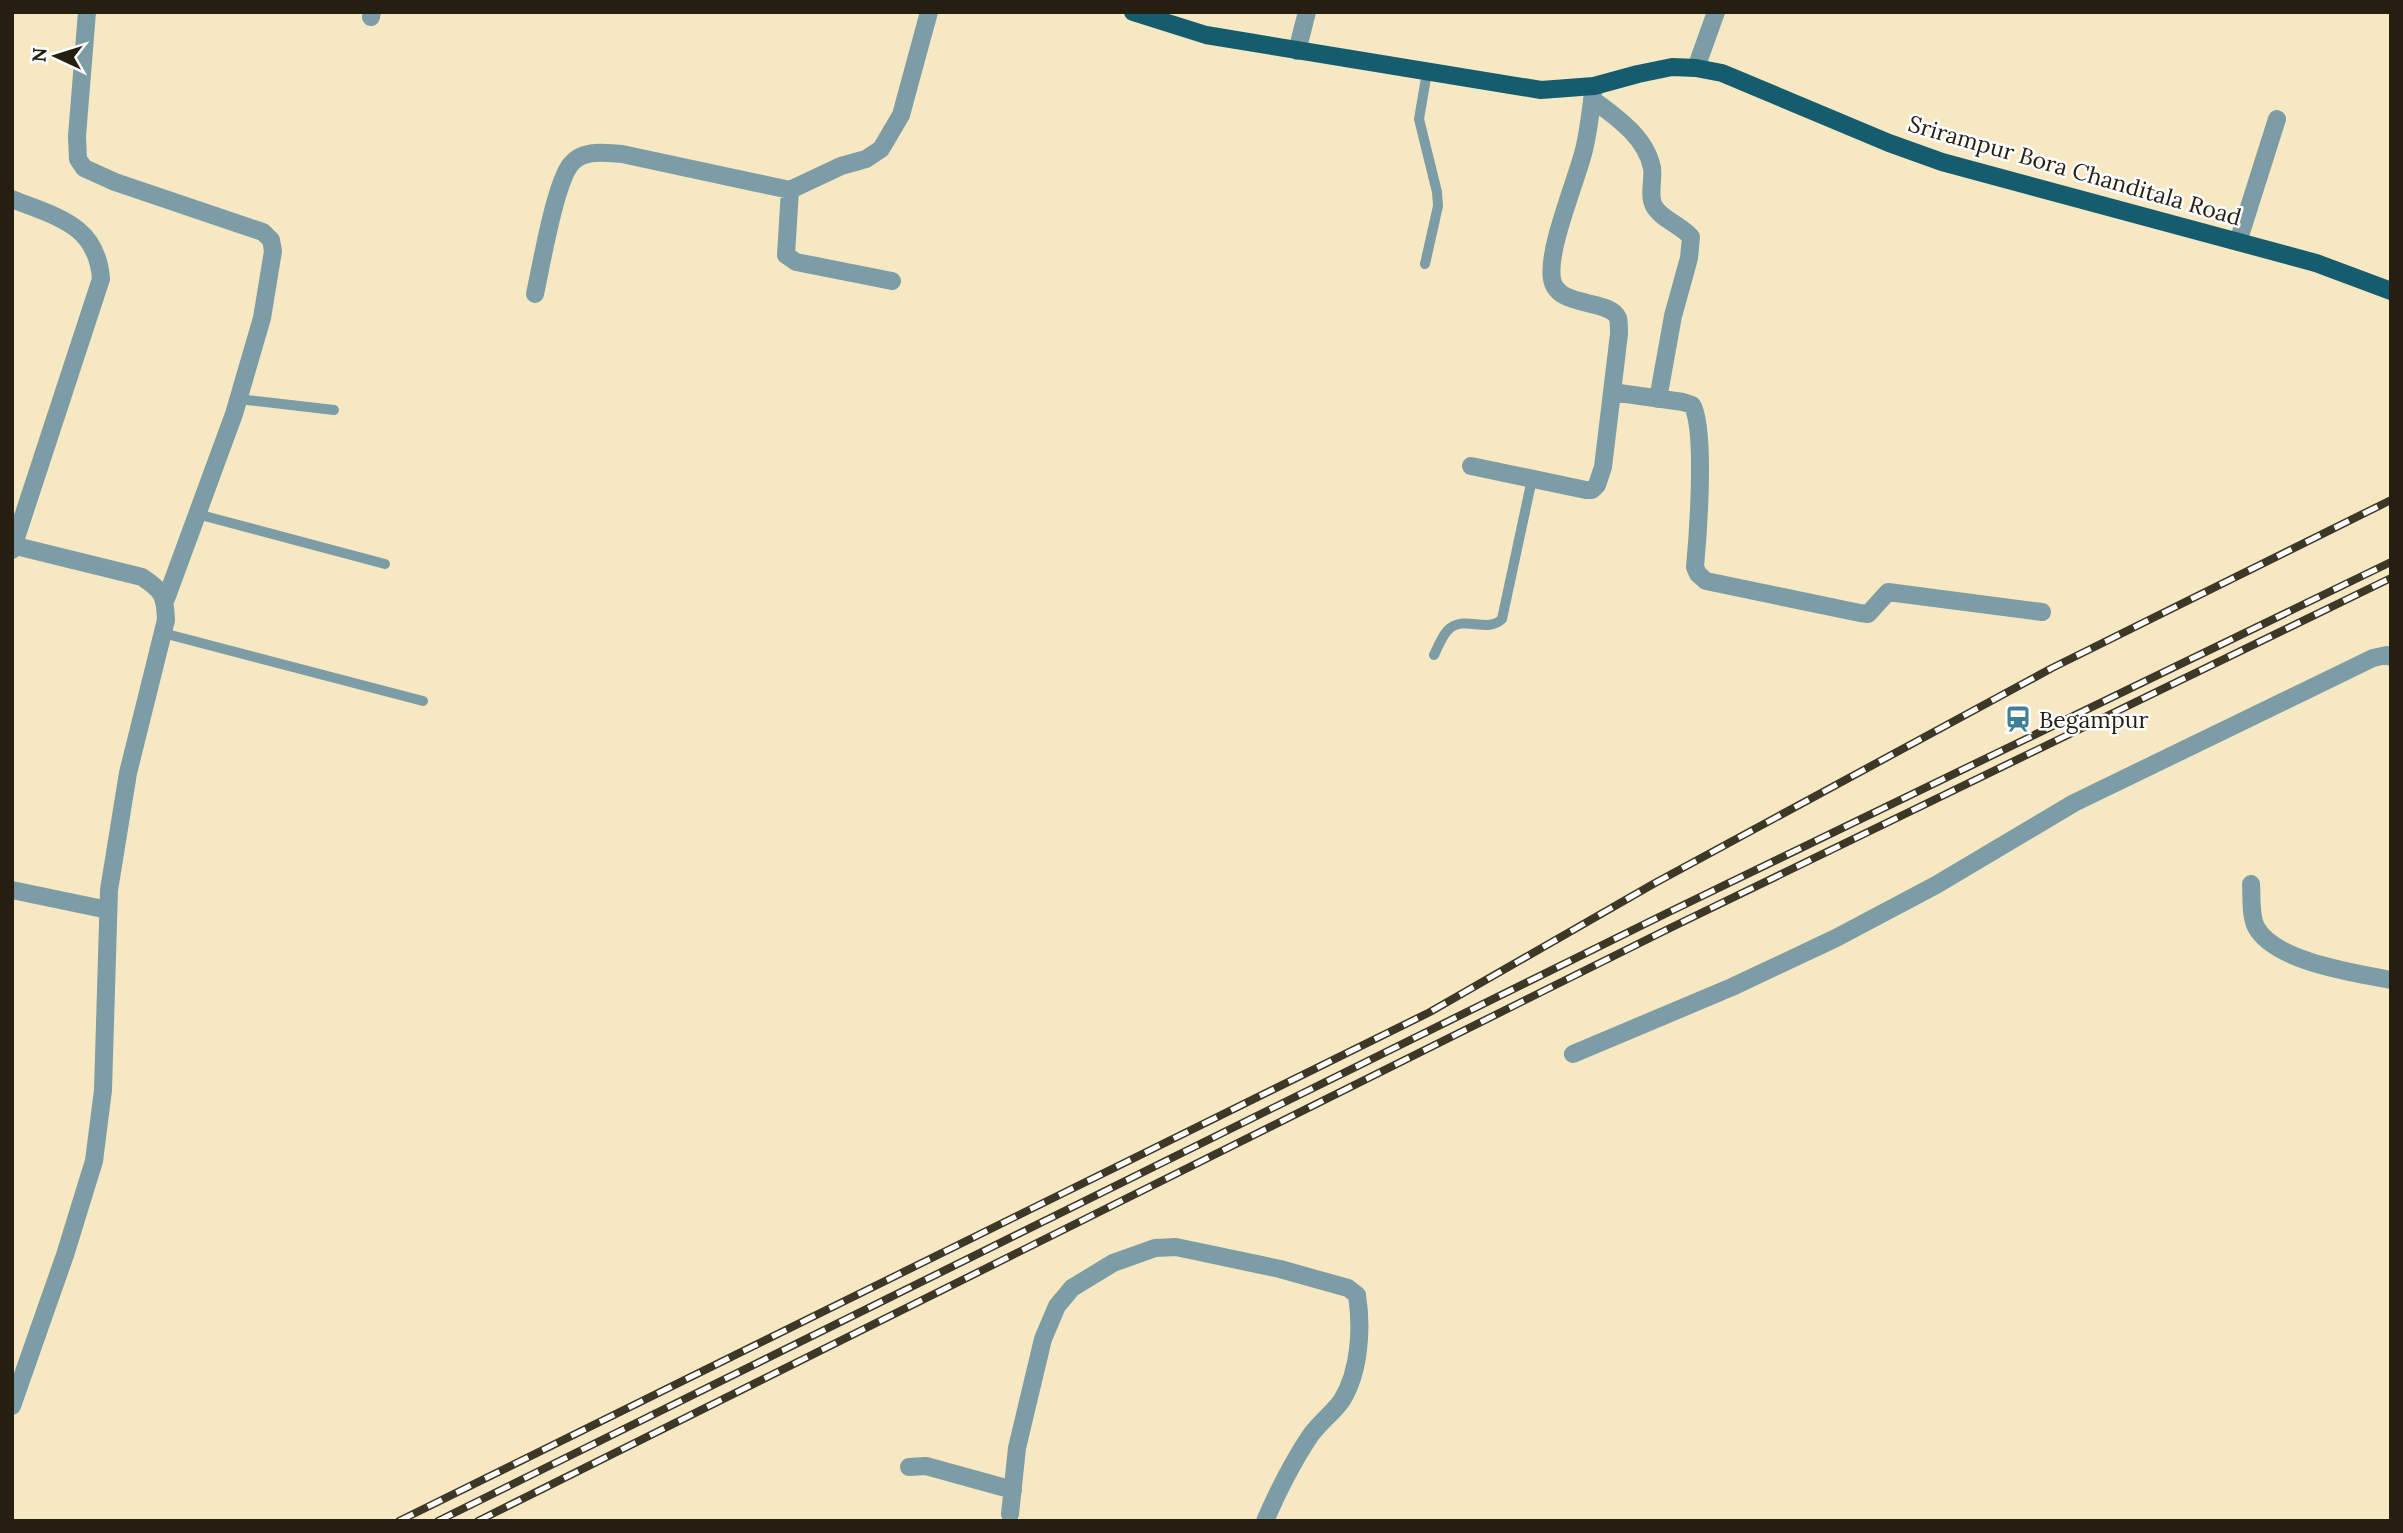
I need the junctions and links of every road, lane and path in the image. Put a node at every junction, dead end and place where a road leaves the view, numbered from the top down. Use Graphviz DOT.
graph roads {
  1 [pos="87,12"];
  2 [pos="929,12"];
  3 [pos="1133,12"];
  4 [pos="1307,12"];
  5 [pos="1716,12"];
  6 [pos="1297,51"];
  7 [pos="1696,68"];
  8 [pos="1427,72"];
  9 [pos="1593,92"];
  10 [pos="2277,119"];
  11 [pos="790,190"];
  12 [pos="12,199"];
  13 [pos="2238,242"];
  14 [pos="1425,264"];
  15 [pos="892,281"];
  16 [pos="2391,291"];
  17 [pos="536,295"];
  18 [pos="1612,393"];
  19 [pos="238,399"];
  20 [pos="1658,399"];
  21 [pos="334,410"];
  22 [pos="1471,466"];
  23 [pos="1532,479"];
  24 [pos="197,514"];
  25 [pos="13,547"];
  26 [pos="385,564"];
  27 [pos="166,598"];
  28 [pos="2042,612"];
  29 [pos="163,633"];
  30 [pos="1434,655"];
  31 [pos="2391,657"];
  32 [pos="423,701"];
  33 [pos="2251,884"];
  34 [pos="12,890"];
  35 [pos="108,910"];
  36 [pos="2391,980"];
  37 [pos="1573,1054"];
  38 [pos="12,1406"];
  39 [pos="909,1467"];
  40 [pos="1013,1490"];
  41 [pos="1010,1514"];
  42 [pos="1265,1521"];
  1 -- 19 [label="street"];
  2 -- 11 [label="street"];
  3 -- 6 [label="main road, Srirampur Bora Chanditala Road"];
  4 -- 6 [label="street"];
  5 -- 7 [label="street"];
  6 -- 8 [label="main road, Srirampur Bora Chanditala Road"];
  7 -- 9 [label="main road, Srirampur Bora Chanditala Road"];
  7 -- 13 [label="main road, Srirampur Bora Chanditala Road"];
  8 -- 9 [label="main road, Srirampur Bora Chanditala Road"];
  8 -- 14 [label="lane"];
  9 -- 18 [label="street"];
  9 -- 20 [label="street"];
  10 -- 13 [label="street"];
  11 -- 15 [label="street"];
  11 -- 17 [label="street"];
  12 -- 25 [label="street"];
  13 -- 16 [label="main road, Srirampur Bora Chanditala Road"];
  18 -- 20 [label="street"];
  18 -- 23 [label="street"];
  19 -- 21 [label="lane"];
  19 -- 24 [label="street"];
  20 -- 28 [label="street"];
  22 -- 23 [label="street"];
  23 -- 30 [label="lane"];
  24 -- 26 [label="lane"];
  24 -- 27 [label="street"];
  25 -- 27 [label="street"];
  27 -- 29 [label="street"];
  29 -- 32 [label="lane"];
  29 -- 35 [label="street"];
  31 -- 37 [label="street"];
  33 -- 36 [label="street"];
  34 -- 35 [label="street"];
  35 -- 38 [label="street"];
  39 -- 40 [label="street"];
  40 -- 41 [label="street"];
  40 -- 42 [label="street"];
}
